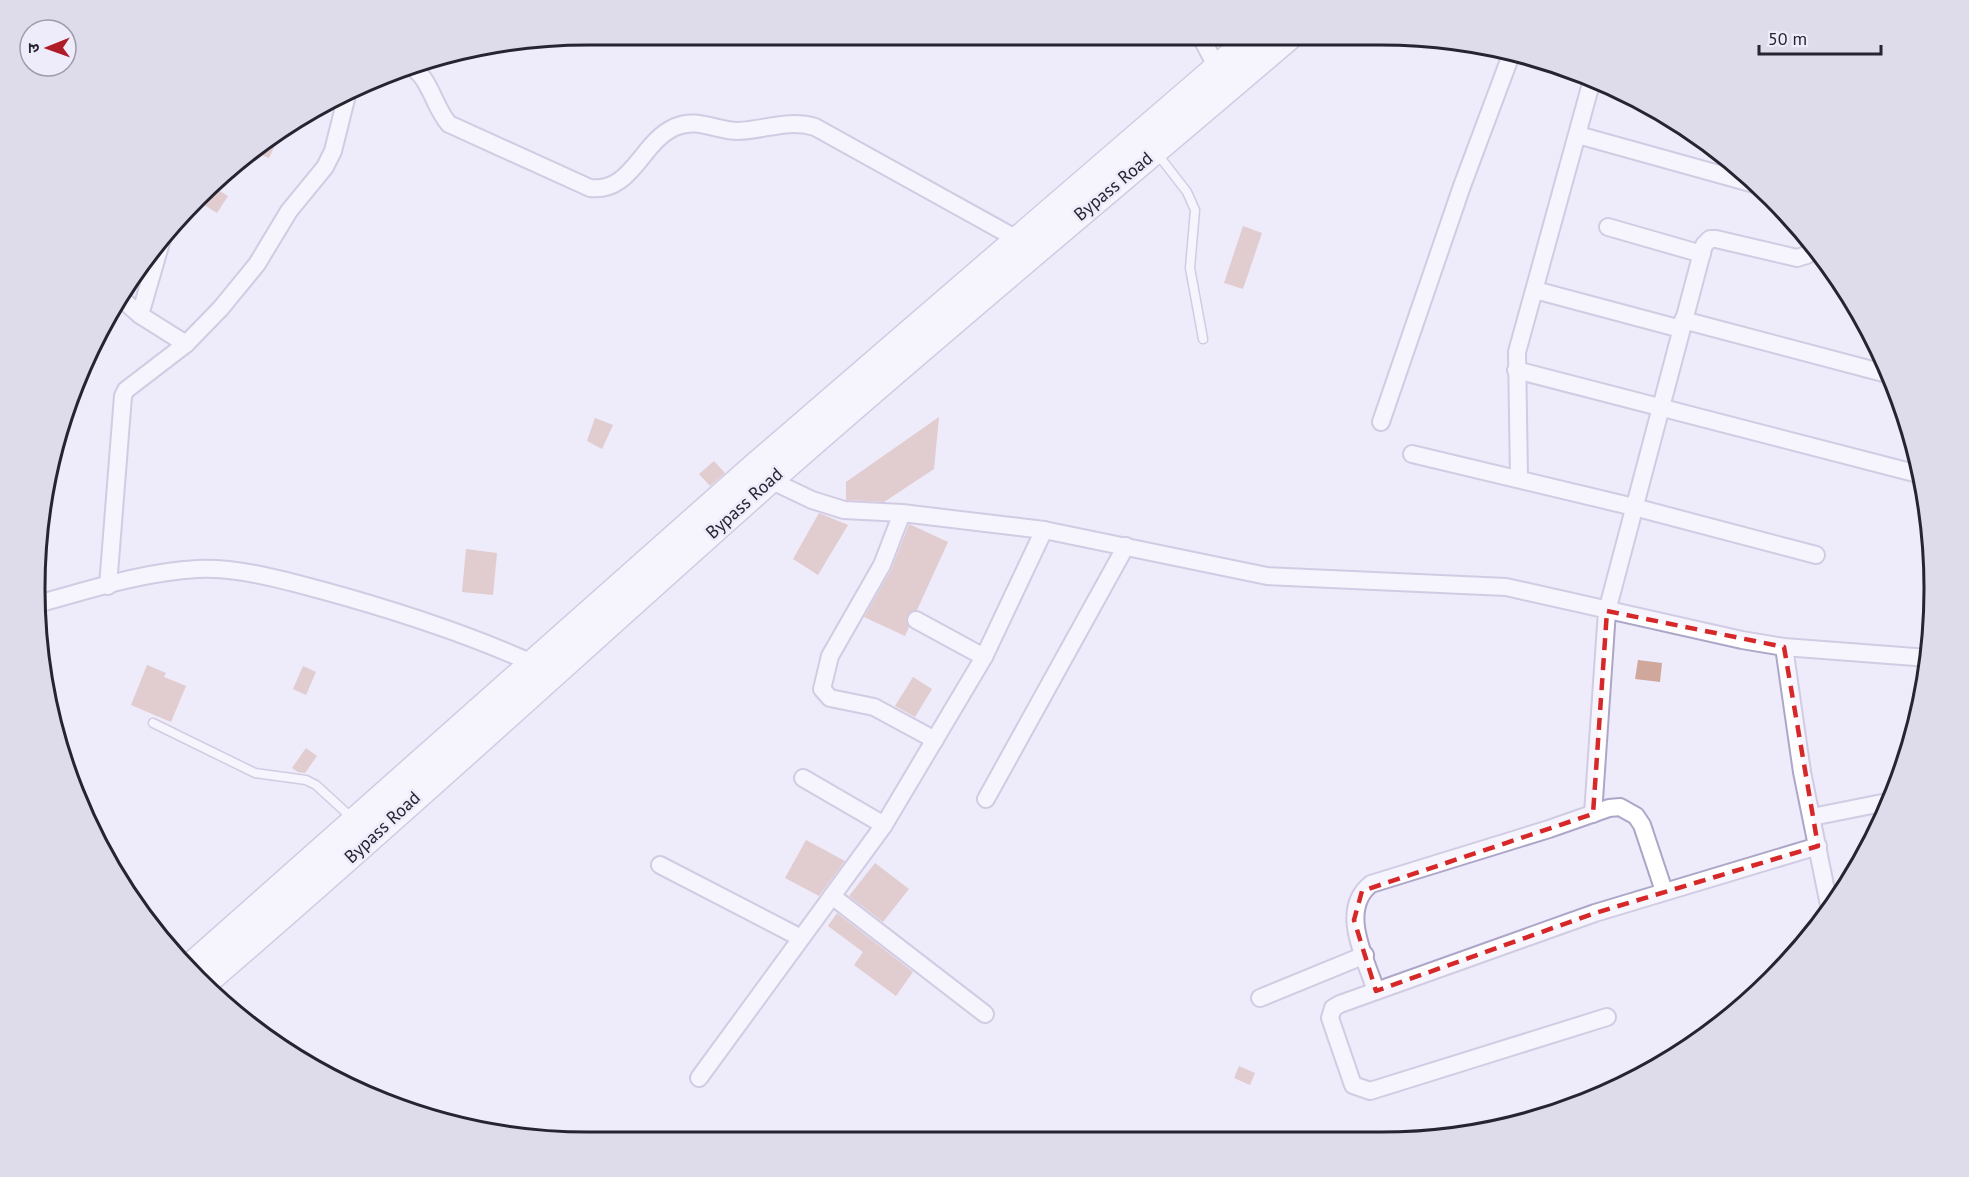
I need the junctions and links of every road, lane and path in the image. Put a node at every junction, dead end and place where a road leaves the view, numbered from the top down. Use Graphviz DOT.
graph roads {
  1 [pos="1205,45"];
  2 [pos="1245,45"];
  3 [pos="1279,45"];
  4 [pos="1509,61"];
  5 [pos="1217,68"];
  6 [pos="419,73"];
  7 [pos="1590,87"];
  8 [pos="345,103"];
  9 [pos="1578,135"];
  10 [pos="1155,150"];
  11 [pos="1738,180"];
  12 [pos="1608,227"];
  13 [pos="1017,240"];
  14 [pos="1808,253"];
  15 [pos="1701,254"];
  16 [pos="156,259"];
  17 [pos="1535,290"];
  18 [pos="127,303"];
  19 [pos="140,315"];
  20 [pos="1682,325"];
  21 [pos="1203,339"];
  22 [pos="186,344"];
  23 [pos="1516,370"];
  24 [pos="1879,372"];
  25 [pos="1660,406"];
  26 [pos="1381,422"];
  27 [pos="1412,454"];
  28 [pos="1911,472"];
  29 [pos="1519,478"];
  30 [pos="770,480"];
  31 [pos="1634,507"];
  32 [pos="902,513"];
  33 [pos="1044,530"];
  34 [pos="1126,546"];
  35 [pos="1816,555"];
  36 [pos="108,586"];
  37 [pos="45,602"];
  38 [pos="1607,610"];
  39 [pos="916,620"];
  40 [pos="1784,647"];
  41 [pos="984,657"];
  42 [pos="1919,657"];
  43 [pos="532,663"];
  44 [pos="153,723"];
  45 [pos="935,741"];
  46 [pos="804,778"];
  47 [pos="987,799"];
  48 [pos="1880,803"];
  49 [pos="1593,814"];
  50 [pos="1812,817"];
  51 [pos="357,822"];
  52 [pos="884,825"];
  53 [pos="1818,846"];
  54 [pos="660,866"];
  55 [pos="1664,891"];
  56 [pos="1830,893"];
  57 [pos="832,896"];
  58 [pos="801,939"];
  59 [pos="1365,955"];
  60 [pos="195,963"];
  61 [pos="209,978"];
  62 [pos="1376,991"];
  63 [pos="1260,998"];
  64 [pos="985,1014"];
  65 [pos="1607,1017"];
  66 [pos="699,1078"];
  1 -- 5 [label="street"];
  2 -- 5 [label="main road, Bypass Road"];
  3 -- 10 [label="main road, Bypass Road"];
  4 -- 26 [label="street"];
  5 -- 13 [label="main road, Bypass Road"];
  6 -- 13 [label="street"];
  7 -- 9 [label="street"];
  8 -- 22 [label="street"];
  9 -- 11 [label="street"];
  9 -- 17 [label="street"];
  10 -- 21 [label="lane"];
  10 -- 30 [label="main road, Bypass Road"];
  12 -- 15 [label="street"];
  13 -- 43 [label="main road, Bypass Road"];
  14 -- 15 [label="street"];
  15 -- 20 [label="street"];
  16 -- 19 [label="street"];
  17 -- 20 [label="street"];
  17 -- 23 [label="street"];
  18 -- 19 [label="street"];
  19 -- 22 [label="street"];
  20 -- 24 [label="street"];
  20 -- 25 [label="street"];
  22 -- 36 [label="street"];
  23 -- 25 [label="street"];
  23 -- 29 [label="street"];
  25 -- 28 [label="street"];
  25 -- 31 [label="street"];
  27 -- 29 [label="street"];
  29 -- 31 [label="street"];
  30 -- 32 [label="street"];
  30 -- 61 [label="main road, Bypass Road"];
  31 -- 35 [label="street"];
  31 -- 38 [label="street"];
  32 -- 33 [label="street"];
  32 -- 45 [label="street"];
  33 -- 34 [label="street"];
  33 -- 41 [label="street"];
  34 -- 38 [label="street"];
  34 -- 47 [label="street"];
  36 -- 37 [label="street"];
  36 -- 43 [label="street"];
  38 -- 40 [label="street"];
  38 -- 49 [label="street"];
  39 -- 41 [label="street"];
  40 -- 42 [label="street"];
  40 -- 50 [label="street"];
  41 -- 45 [label="street"];
  43 -- 51 [label="main road, Bypass Road"];
  44 -- 51 [label="lane"];
  45 -- 52 [label="street"];
  46 -- 52 [label="street"];
  48 -- 50 [label="street"];
  49 -- 55 [label="street"];
  49 -- 59 [label="street"];
  50 -- 53 [label="street"];
  51 -- 60 [label="main road, Bypass Road"];
  52 -- 57 [label="street"];
  53 -- 55 [label="street"];
  53 -- 56 [label="street"];
  54 -- 58 [label="street"];
  55 -- 62 [label="street"];
  57 -- 58 [label="street"];
  57 -- 64 [label="street"];
  58 -- 66 [label="street"];
  59 -- 62 [label="street"];
  59 -- 63 [label="street"];
  62 -- 65 [label="street"];
}
